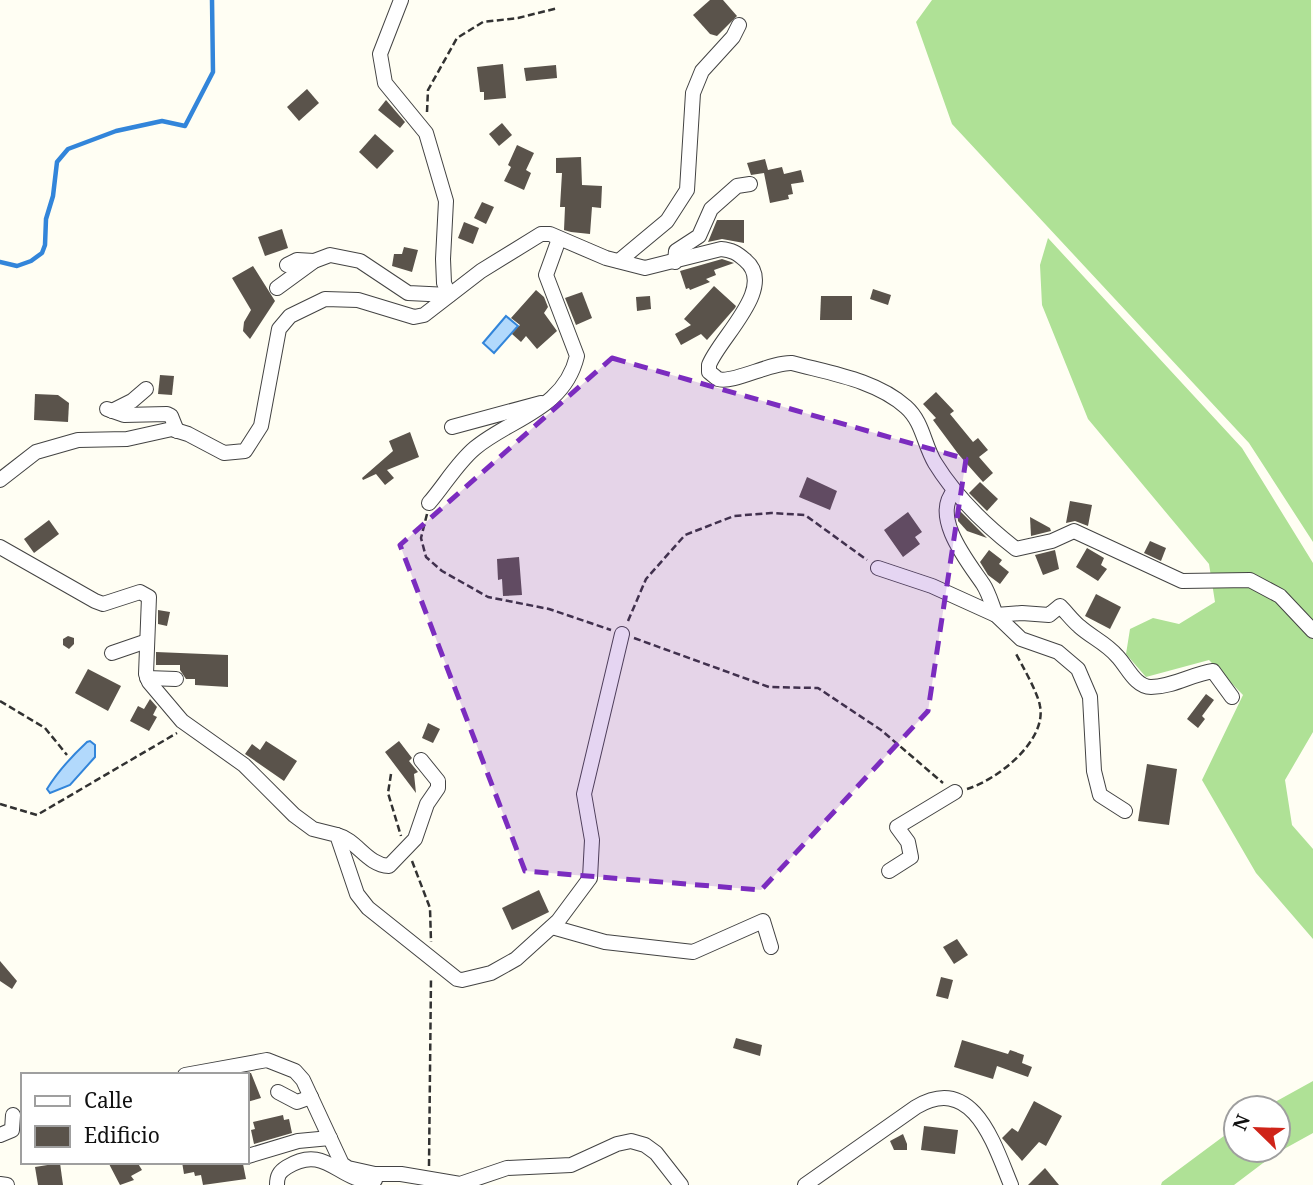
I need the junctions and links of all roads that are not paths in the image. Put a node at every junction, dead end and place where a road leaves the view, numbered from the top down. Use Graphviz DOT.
graph roads {
  1 [pos="401,0"];
  2 [pos="739,25"];
  3 [pos="750,184"];
  4 [pos="559,239"];
  5 [pos="314,261"];
  6 [pos="619,261"];
  7 [pos="675,261"];
  8 [pos="287,265"];
  9 [pos="277,288"];
  10 [pos="449,295"];
  11 [pos="146,389"];
  12 [pos="549,400"];
  13 [pos="452,427"];
  14 [pos="177,431"];
  15 [pos="0,480"];
  16 [pos="954,491"];
  17 [pos="429,503"];
  18 [pos="0,547"];
  19 [pos="878,568"];
  20 [pos="996,615"];
  21 [pos="1313,631"];
  22 [pos="622,634"];
  23 [pos="147,641"];
  24 [pos="112,653"];
  25 [pos="147,678"];
  26 [pos="176,679"];
  27 [pos="1232,697"];
  28 [pos="421,760"];
  29 [pos="955,792"];
  30 [pos="1125,811"];
  31 [pos="337,835"];
  32 [pos="889,871"];
  33 [pos="552,927"];
  34 [pos="771,947"];
  35 [pos="197,1073"];
  36 [pos="278,1092"];
  37 [pos="311,1097"];
  38 [pos="12,1114"];
  39 [pos="0,1135"];
  40 [pos="330,1138"];
  41 [pos="248,1156"];
  42 [pos="375,1174"];
  43 [pos="0,1184"];
  44 [pos="6,1185"];
  45 [pos="277,1185"];
  46 [pos="681,1185"];
  47 [pos="805,1185"];
  48 [pos="1012,1185"];
  1 -- 10 [label="street"];
  2 -- 6 [label="street"];
  3 -- 7 [label="street"];
  4 -- 6 [label="street"];
  4 -- 10 [label="street"];
  4 -- 12 [label="street"];
  5 -- 8 [label="street"];
  5 -- 9 [label="street"];
  5 -- 10 [label="street"];
  6 -- 7 [label="street"];
  7 -- 16 [label="street"];
  10 -- 14 [label="street"];
  11 -- 14 [label="street"];
  12 -- 13 [label="street"];
  12 -- 17 [label="street"];
  14 -- 15 [label="street"];
  16 -- 20 [label="street"];
  16 -- 21 [label="street"];
  18 -- 23 [label="street"];
  19 -- 20 [label="street"];
  20 -- 27 [label="street"];
  20 -- 30 [label="street"];
  22 -- 33 [label="street"];
  23 -- 24 [label="street"];
  23 -- 25 [label="street"];
  25 -- 26 [label="street"];
  25 -- 31 [label="street"];
  28 -- 31 [label="street"];
  29 -- 32 [label="street"];
  31 -- 33 [label="street"];
  33 -- 34 [label="street"];
  35 -- 37 [label="street"];
  36 -- 37 [label="street"];
  37 -- 40 [label="street"];
  38 -- 39 [label="street"];
  40 -- 41 [label="street"];
  40 -- 42 [label="street"];
  42 -- 45 [label="street"];
  42 -- 46 [label="street"];
  43 -- 44 [label="street"];
  47 -- 48 [label="street"];
}
